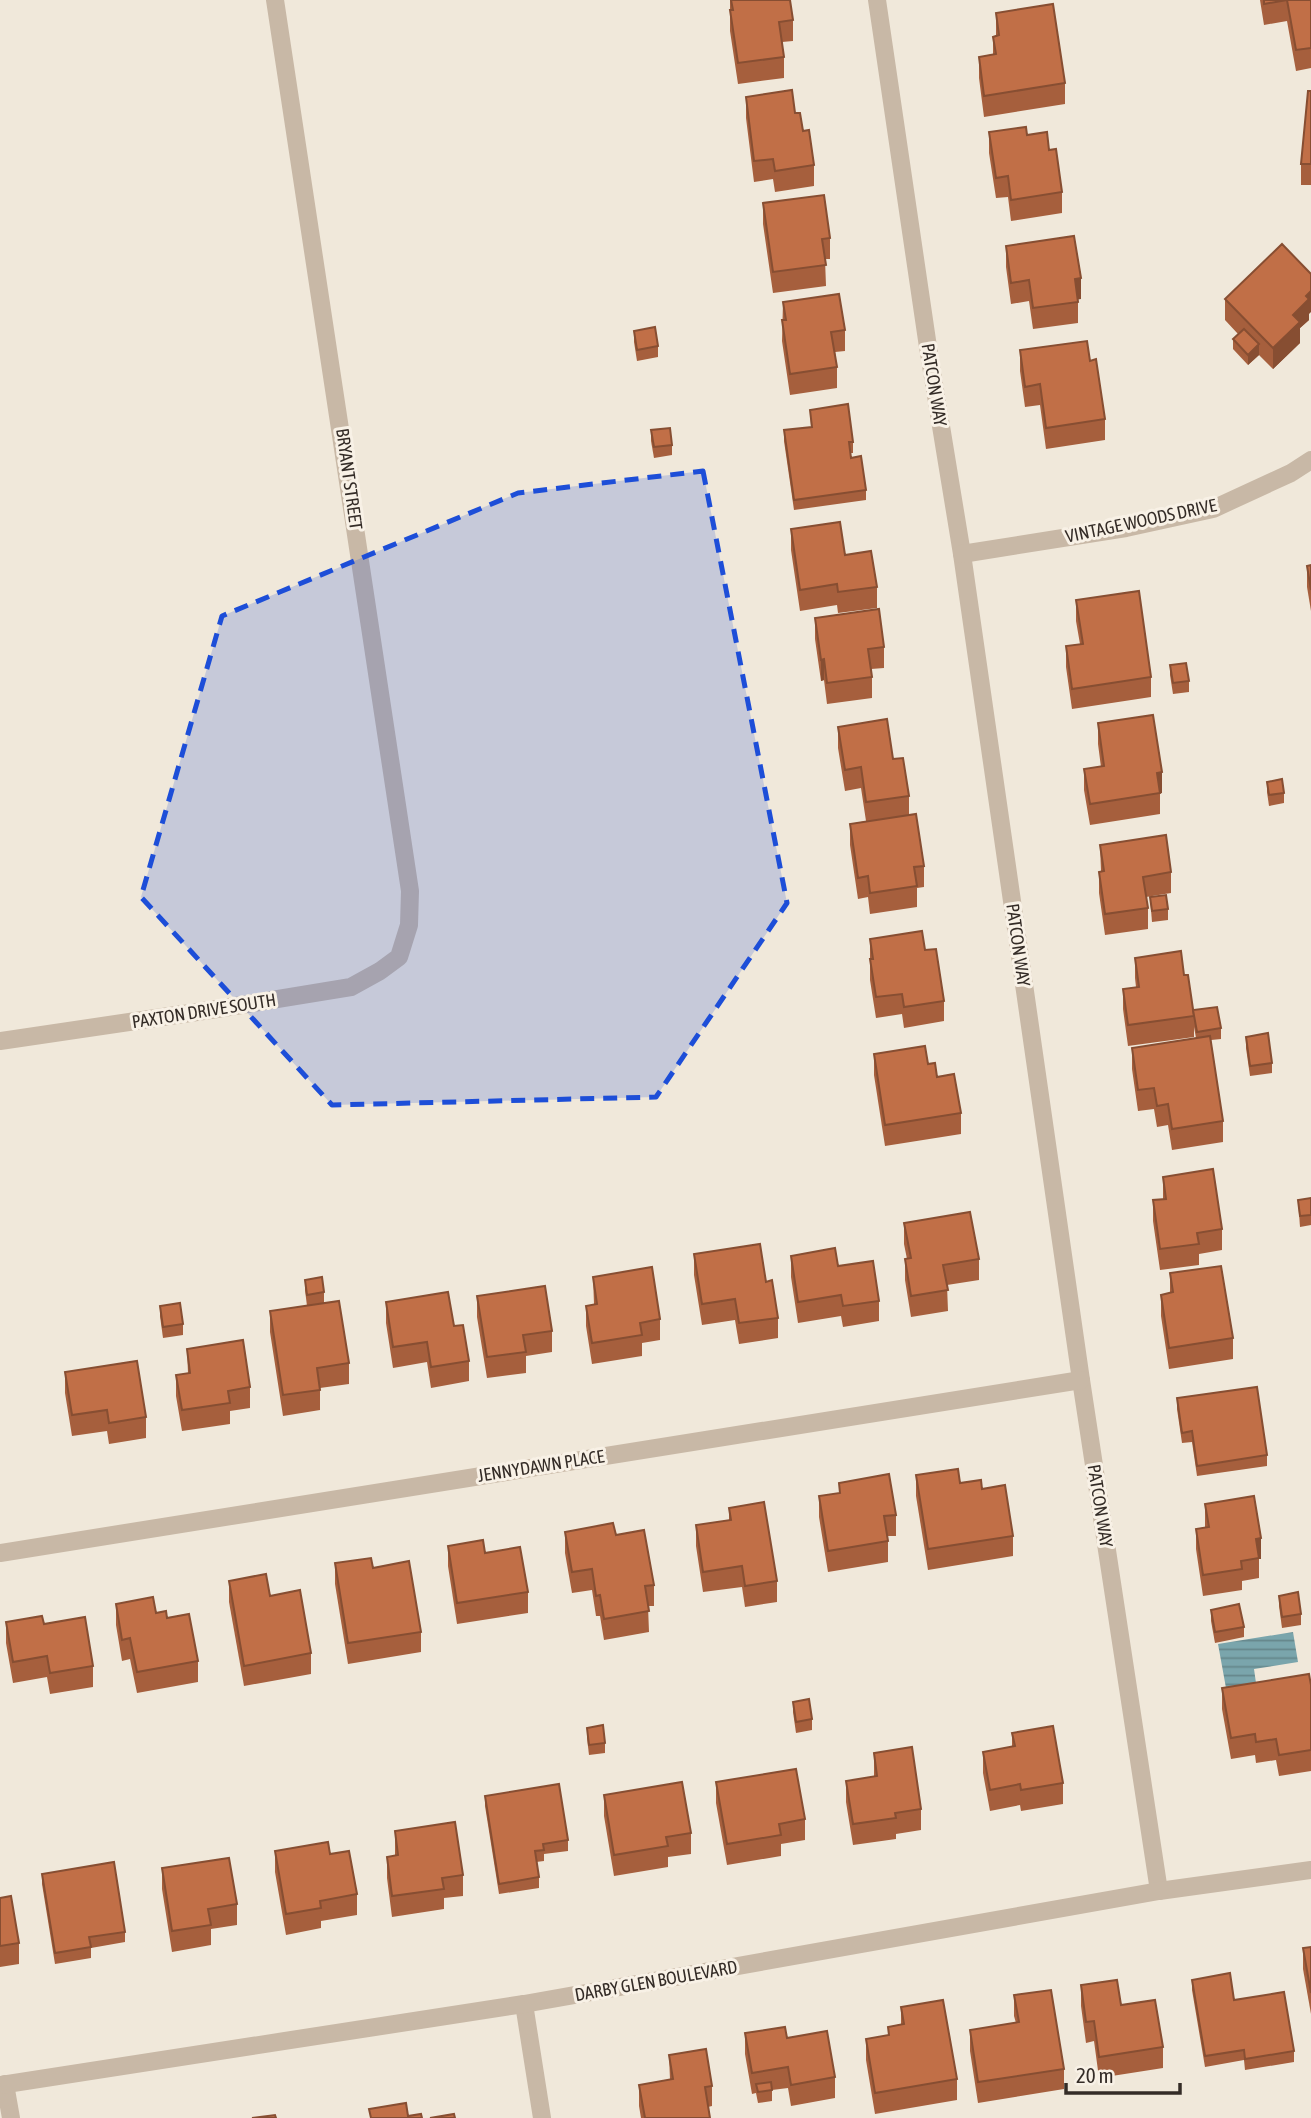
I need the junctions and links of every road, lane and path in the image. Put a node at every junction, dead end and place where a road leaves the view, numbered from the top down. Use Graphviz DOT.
graph roads {
  1 [pos="275,0"];
  2 [pos="877,0"];
  3 [pos="1311,460"];
  4 [pos="962,554"];
  5 [pos="399,957"];
  6 [pos="0,1041"];
  7 [pos="1081,1380"];
  8 [pos="0,1551"];
  9 [pos="1311,1870"];
  10 [pos="1159,1891"];
  11 [pos="524,2004"];
  12 [pos="3,2084"];
  13 [pos="10,2118"];
  14 [pos="542,2118"];
  1 -- 5 [label="street, BRYANT STREET"];
  2 -- 4 [label="street, PATCON WAY"];
  3 -- 4 [label="street, VINTAGE WOODS DRIVE"];
  4 -- 7 [label="street, PATCON WAY"];
  5 -- 6 [label="street, PAXTON DRIVE SOUTH"];
  7 -- 8 [label="street, JENNYDAWN PLACE"];
  7 -- 10 [label="street, PATCON WAY"];
  9 -- 10 [label="street, DARBY GLEN BOULEVARD"];
  10 -- 11 [label="street, DARBY GLEN BOULEVARD"];
  11 -- 12 [label="street, DARBY GLEN BOULEVARD"];
  11 -- 14 [label="street"];
  12 -- 13 [label="street"];
}
